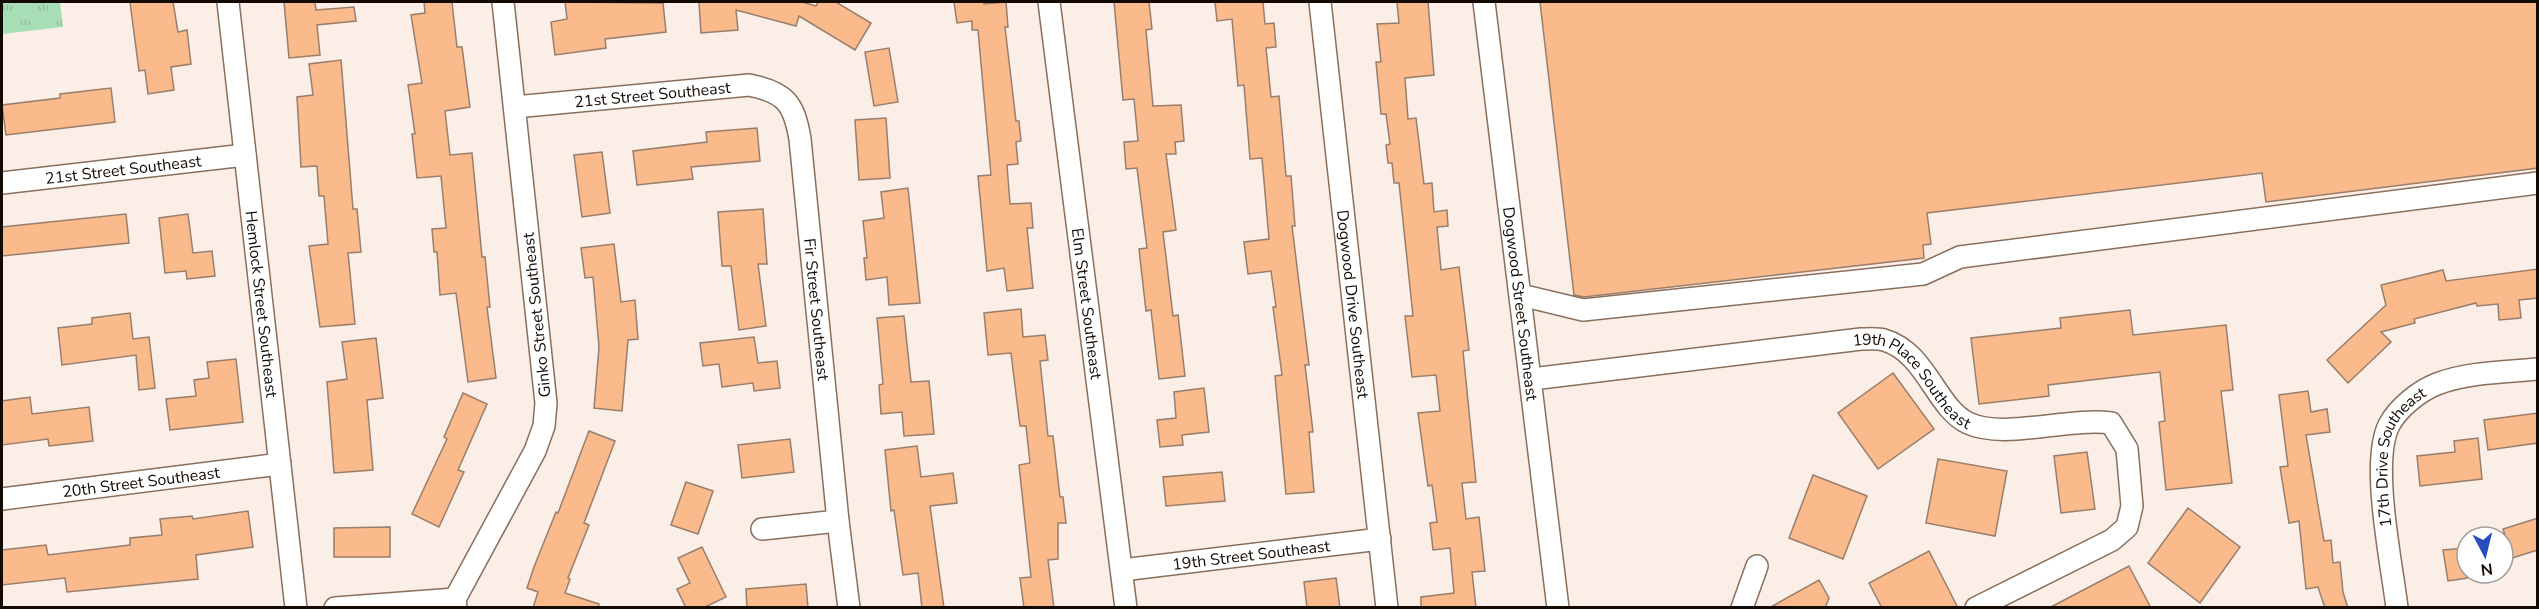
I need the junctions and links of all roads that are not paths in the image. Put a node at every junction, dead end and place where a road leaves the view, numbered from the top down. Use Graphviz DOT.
graph roads {
  1 [pos="228,2"];
  2 [pos="503,2"];
  3 [pos="1049,2"];
  4 [pos="1320,2"];
  5 [pos="1485,2"];
  6 [pos="788,100"];
  7 [pos="515,107"];
  8 [pos="245,155"];
  9 [pos="2,183"];
  10 [pos="2538,183"];
  11 [pos="1521,296"];
  12 [pos="2538,369"];
  13 [pos="1532,380"];
  14 [pos="280,464"];
  15 [pos="2,499"];
  16 [pos="838,521"];
  17 [pos="762,529"];
  18 [pos="1380,538"];
  19 [pos="1757,566"];
  20 [pos="1122,570"];
  21 [pos="455,603"];
  22 [pos="296,608"];
  23 [pos="335,608"];
  24 [pos="849,608"];
  25 [pos="1126,608"];
  26 [pos="1387,608"];
  27 [pos="1558,608"];
  28 [pos="1742,608"];
  29 [pos="1976,608"];
  30 [pos="2397,608"];
  1 -- 8 [label="street, Hemlock Street Southeast"];
  2 -- 7 [label="street, Ginko Street Southeast"];
  3 -- 20 [label="street, Elm Street Southeast"];
  4 -- 18 [label="street, Dogwood Drive Southeast"];
  5 -- 11 [label="street, Dogwood Street Southeast"];
  6 -- 7 [label="street, 21st Street Southeast"];
  6 -- 16 [label="street, Fir Street Southeast"];
  7 -- 21 [label="street, Ginko Street Southeast"];
  8 -- 9 [label="street, 21st Street Southeast"];
  8 -- 14 [label="street, Hemlock Street Southeast"];
  10 -- 11 [label="street"];
  11 -- 13 [label="street, Dogwood Street Southeast"];
  12 -- 30 [label="street, 17th Drive Southeast"];
  13 -- 27 [label="street, Dogwood Street Southeast"];
  13 -- 29 [label="street, 19th Place Southeast"];
  14 -- 15 [label="street, 20th Street Southeast"];
  14 -- 22 [label="street, Hemlock Street Southeast"];
  16 -- 17 [label="street"];
  16 -- 24 [label="street, Fir Street Southeast"];
  18 -- 20 [label="street, 19th Street Southeast"];
  18 -- 26 [label="street, Dogwood Drive Southeast"];
  19 -- 28 [label="street"];
  20 -- 25 [label="street, Elm Street Southeast"];
  21 -- 23 [label="street"];
}
